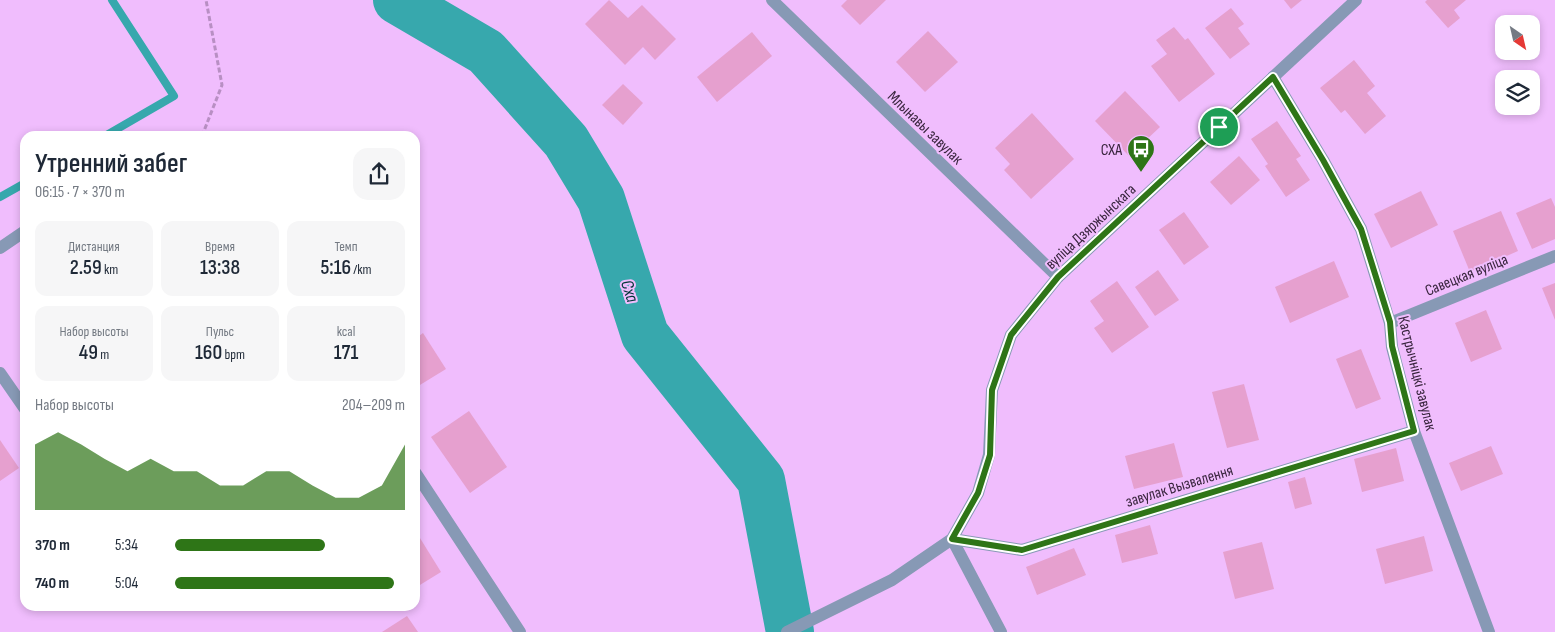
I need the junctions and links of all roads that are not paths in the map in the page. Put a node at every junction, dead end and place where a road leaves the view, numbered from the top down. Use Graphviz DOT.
graph roads {
  1 [pos="772,0"];
  2 [pos="1356,0"];
  3 [pos="1273,77"];
  4 [pos="20,234"];
  5 [pos="0,248"];
  6 [pos="1555,256"];
  7 [pos="1058,277"];
  8 [pos="1390,322"];
  9 [pos="0,373"];
  10 [pos="20,402"];
  11 [pos="1414,431"];
  12 [pos="420,480"];
  13 [pos="952,539"];
  14 [pos="520,632"];
  15 [pos="787,632"];
  16 [pos="1002,632"];
  17 [pos="1489,632"];
  1 -- 7 [label="street, Млынавы завулак"];
  2 -- 3 [label="street, вуліца Дзяржынскага"];
  3 -- 7 [label="street, вуліца Дзяржынскага"];
  3 -- 8 [label="street, Кастрычніцкі завулак"];
  4 -- 5 [label="street"];
  6 -- 8 [label="street, Савецкая вуліца"];
  7 -- 13 [label="street, вуліца Дзяржынскага"];
  8 -- 11 [label="street, Кастрычніцкі завулак"];
  9 -- 10 [label="street"];
  11 -- 13 [label="street, завулак Вызвалення"];
  11 -- 17 [label="street, Кастрычніцкі завулак"];
  12 -- 14 [label="street"];
  13 -- 15 [label="street"];
  13 -- 16 [label="street"];
}
